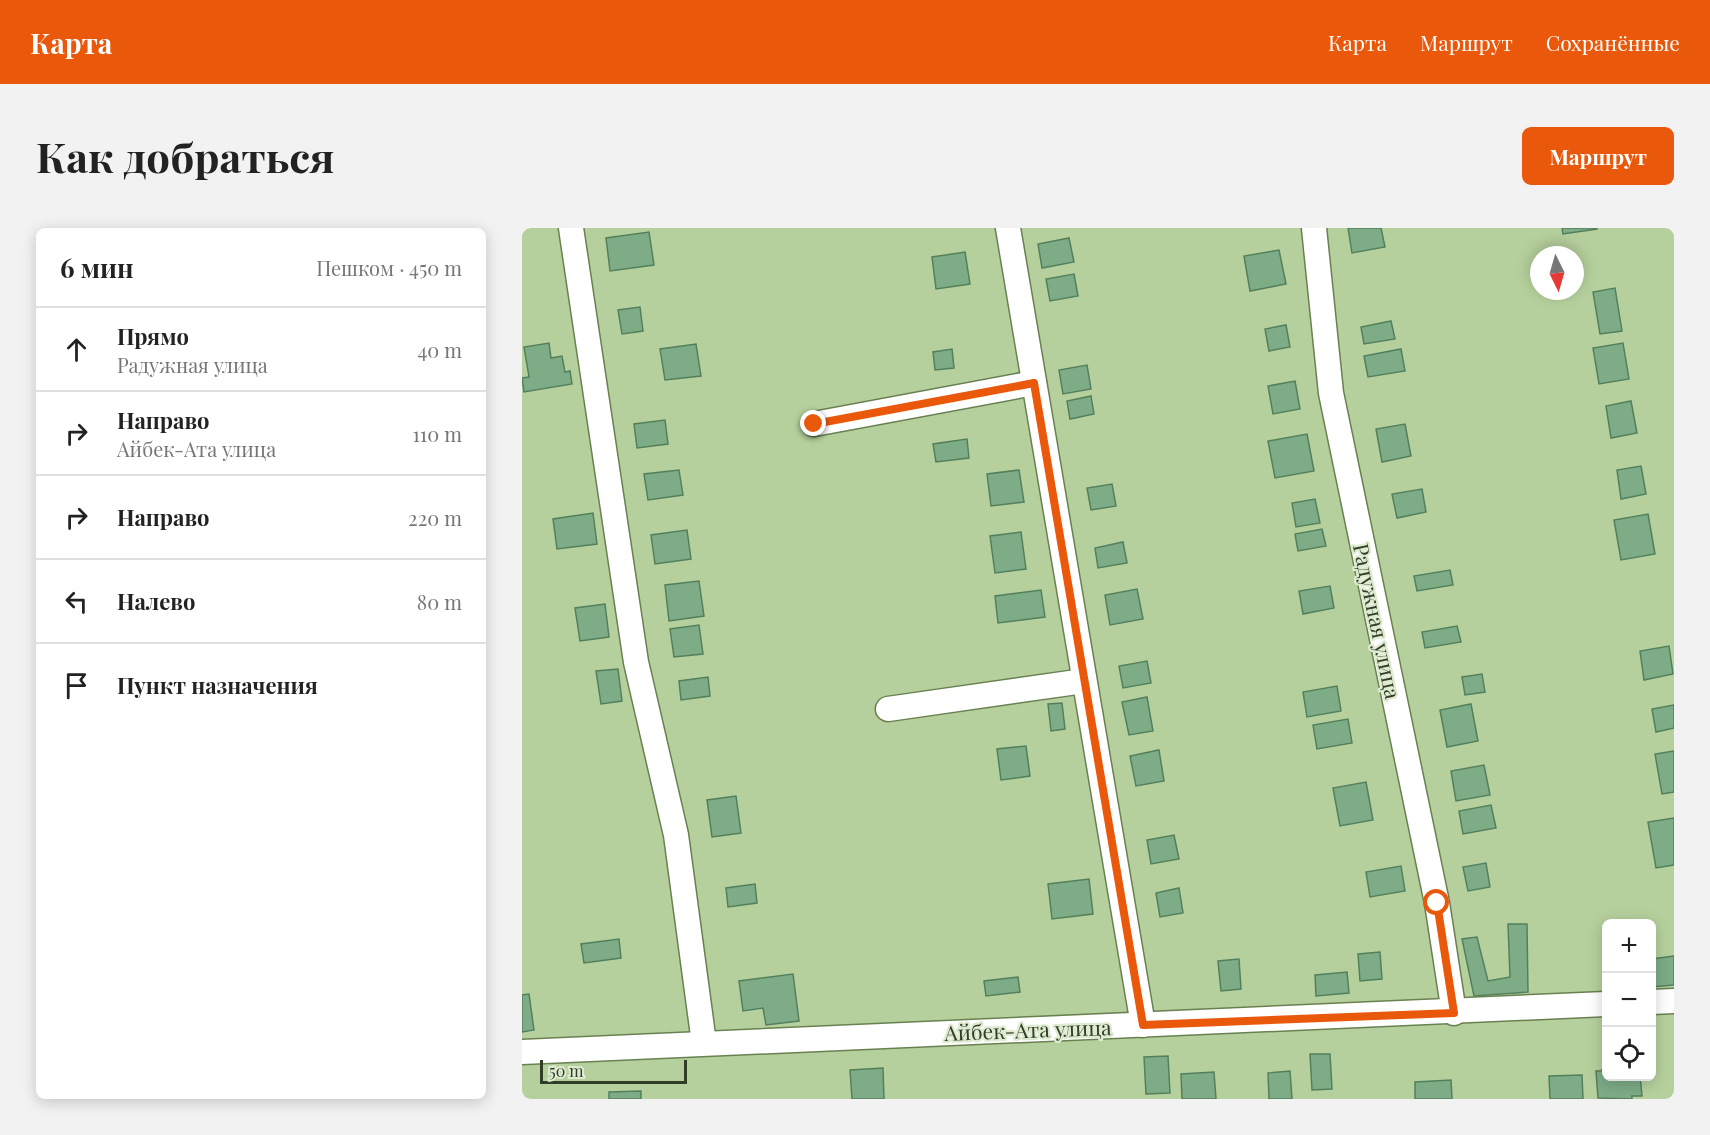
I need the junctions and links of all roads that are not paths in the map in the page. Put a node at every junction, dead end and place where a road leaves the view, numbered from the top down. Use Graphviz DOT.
graph roads {
  1 [pos="571,228"];
  2 [pos="1008,228"];
  3 [pos="1314,228"];
  4 [pos="1034,383"];
  5 [pos="814,424"];
  6 [pos="1084,681"];
  7 [pos="888,709"];
  8 [pos="1674,1001"];
  9 [pos="1656,1002"];
  10 [pos="1602,1004"];
  11 [pos="1454,1013"];
  12 [pos="1143,1025"];
  13 [pos="704,1043"];
  14 [pos="522,1052"];
  1 -- 13 [label="street"];
  2 -- 4 [label="street"];
  3 -- 11 [label="street, Радужная улица"];
  4 -- 5 [label="street"];
  4 -- 6 [label="street"];
  6 -- 7 [label="street"];
  6 -- 12 [label="street"];
  8 -- 9 [label="street"];
  10 -- 11 [label="street, Айбек-Ата улица"];
  11 -- 12 [label="street, Айбек-Ата улица"];
  12 -- 13 [label="street, Айбек-Ата улица"];
  13 -- 14 [label="street, Айбек-Ата улица"];
}
